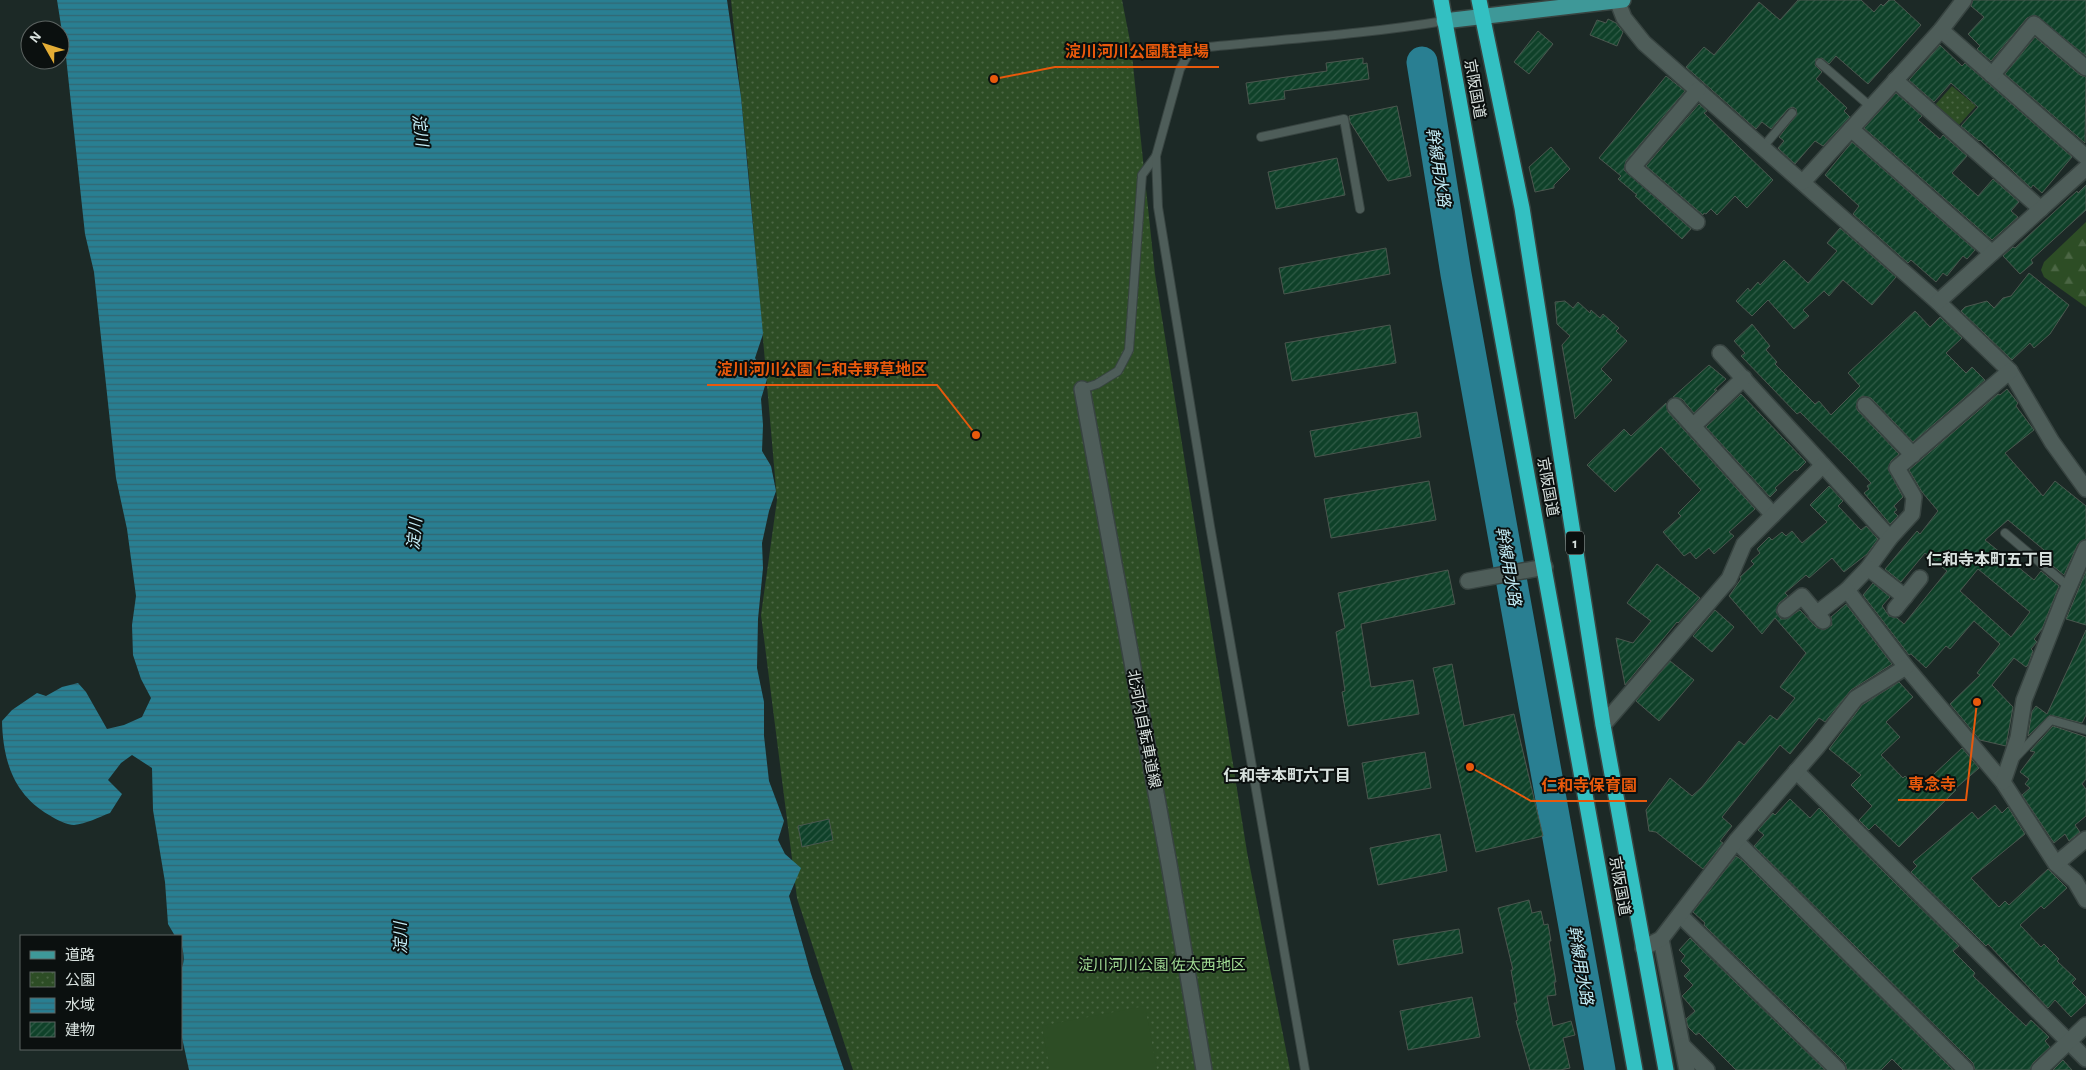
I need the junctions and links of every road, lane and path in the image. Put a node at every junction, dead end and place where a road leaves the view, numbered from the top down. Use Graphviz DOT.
graph roads {
  1 [pos="1441,0"];
  2 [pos="1479,0"];
  3 [pos="1617,0"];
  4 [pos="1623,0"];
  5 [pos="1964,0"];
  6 [pos="1482,16"];
  7 [pos="1444,21"];
  8 [pos="1941,30"];
  9 [pos="1820,63"];
  10 [pos="2086,68"];
  11 [pos="1992,75"];
  12 [pos="1895,80"];
  13 [pos="1698,90"];
  14 [pos="1871,107"];
  15 [pos="1792,113"];
  16 [pos="1851,129"];
  17 [pos="1261,137"];
  18 [pos="1763,147"];
  19 [pos="1156,156"];
  20 [pos="2086,157"];
  21 [pos="2086,168"];
  22 [pos="1803,182"];
  23 [pos="1360,208"];
  24 [pos="2041,209"];
  25 [pos="1697,222"];
  26 [pos="1992,253"];
  27 [pos="1938,302"];
  28 [pos="1720,352"];
  29 [pos="2010,372"];
  30 [pos="1744,378"];
  31 [pos="1082,389"];
  32 [pos="1865,405"];
  33 [pos="1676,406"];
  34 [pos="1693,426"];
  35 [pos="1913,455"];
  36 [pos="1823,465"];
  37 [pos="2086,489"];
  38 [pos="1773,515"];
  39 [pos="2005,533"];
  40 [pos="1890,538"];
  41 [pos="2086,548"];
  42 [pos="1545,566"];
  43 [pos="1868,568"];
  44 [pos="1920,578"];
  45 [pos="1468,581"];
  46 [pos="2068,587"];
  47 [pos="1847,590"];
  48 [pos="1905,597"];
  49 [pos="1895,609"];
  50 [pos="1785,610"];
  51 [pos="1906,667"];
  52 [pos="1604,725"];
  53 [pos="2086,730"];
  54 [pos="2009,764"];
  55 [pos="1796,771"];
  56 [pos="2002,782"];
  57 [pos="2086,839"];
  58 [pos="1736,841"];
  59 [pos="2056,864"];
  60 [pos="2086,900"];
  61 [pos="1680,915"];
  62 [pos="1661,939"];
  63 [pos="1643,948"];
  64 [pos="2086,1025"];
  65 [pos="2068,1041"];
  66 [pos="1683,1046"];
  67 [pos="2086,1059"];
  68 [pos="1204,1070"];
  69 [pos="1305,1070"];
  70 [pos="1635,1070"];
  71 [pos="1666,1070"];
  72 [pos="1687,1070"];
  73 [pos="1707,1070"];
  74 [pos="1838,1070"];
  75 [pos="1966,1070"];
  76 [pos="2039,1070"];
  1 -- 7 [label="highway, 京阪国道"];
  2 -- 6 [label="highway, 京阪国道 / 1"];
  3 -- 4 [label="main road"];
  3 -- 6 [label="main road"];
  3 -- 13 [label="street"];
  5 -- 8 [label="street"];
  6 -- 7 [label="main road"];
  6 -- 52 [label="highway, 京阪国道 / 1"];
  7 -- 19 [label="lane"];
  7 -- 42 [label="highway, 京阪国道"];
  8 -- 11 [label="street"];
  8 -- 12 [label="street"];
  9 -- 14 [label="lane"];
  10 -- 11 [label="street"];
  11 -- 20 [label="street"];
  12 -- 14 [label="street"];
  12 -- 24 [label="street"];
  13 -- 18 [label="street"];
  13 -- 25 [label="street"];
  14 -- 16 [label="street"];
  15 -- 18 [label="lane"];
  16 -- 22 [label="street"];
  16 -- 26 [label="street"];
  17 -- 23 [label="lane"];
  18 -- 22 [label="street"];
  19 -- 31 [label="lane"];
  19 -- 69 [label="lane"];
  21 -- 24 [label="street"];
  22 -- 27 [label="street"];
  24 -- 26 [label="street"];
  26 -- 27 [label="street"];
  27 -- 29 [label="street"];
  28 -- 30 [label="street"];
  29 -- 35 [label="street"];
  29 -- 37 [label="street"];
  30 -- 34 [label="street"];
  30 -- 36 [label="street"];
  31 -- 68 [label="street, 北河内自転車道線"];
  32 -- 35 [label="street"];
  33 -- 34 [label="street"];
  34 -- 38 [label="street"];
  35 -- 40 [label="street"];
  36 -- 38 [label="street"];
  36 -- 40 [label="street"];
  38 -- 52 [label="street"];
  39 -- 46 [label="lane"];
  40 -- 43 [label="street"];
  41 -- 46 [label="street"];
  42 -- 45 [label="street"];
  42 -- 70 [label="highway, 京阪国道"];
  43 -- 47 [label="street"];
  43 -- 48 [label="street"];
  44 -- 48 [label="street"];
  46 -- 54 [label="street"];
  47 -- 50 [label="street"];
  47 -- 51 [label="street"];
  48 -- 49 [label="street"];
  51 -- 55 [label="street"];
  51 -- 56 [label="street"];
  52 -- 63 [label="highway, 京阪国道 / 1"];
  53 -- 54 [label="lane"];
  54 -- 56 [label="street"];
  55 -- 58 [label="street"];
  55 -- 65 [label="street"];
  56 -- 59 [label="street"];
  57 -- 59 [label="street"];
  58 -- 61 [label="street"];
  58 -- 75 [label="street"];
  59 -- 60 [label="street"];
  61 -- 62 [label="street"];
  61 -- 74 [label="street"];
  62 -- 63 [label="street"];
  62 -- 66 [label="street"];
  63 -- 71 [label="highway, 京阪国道 / 1"];
  64 -- 65 [label="street"];
  65 -- 67 [label="street"];
  65 -- 76 [label="street"];
  66 -- 72 [label="street"];
  66 -- 73 [label="street"];
}
